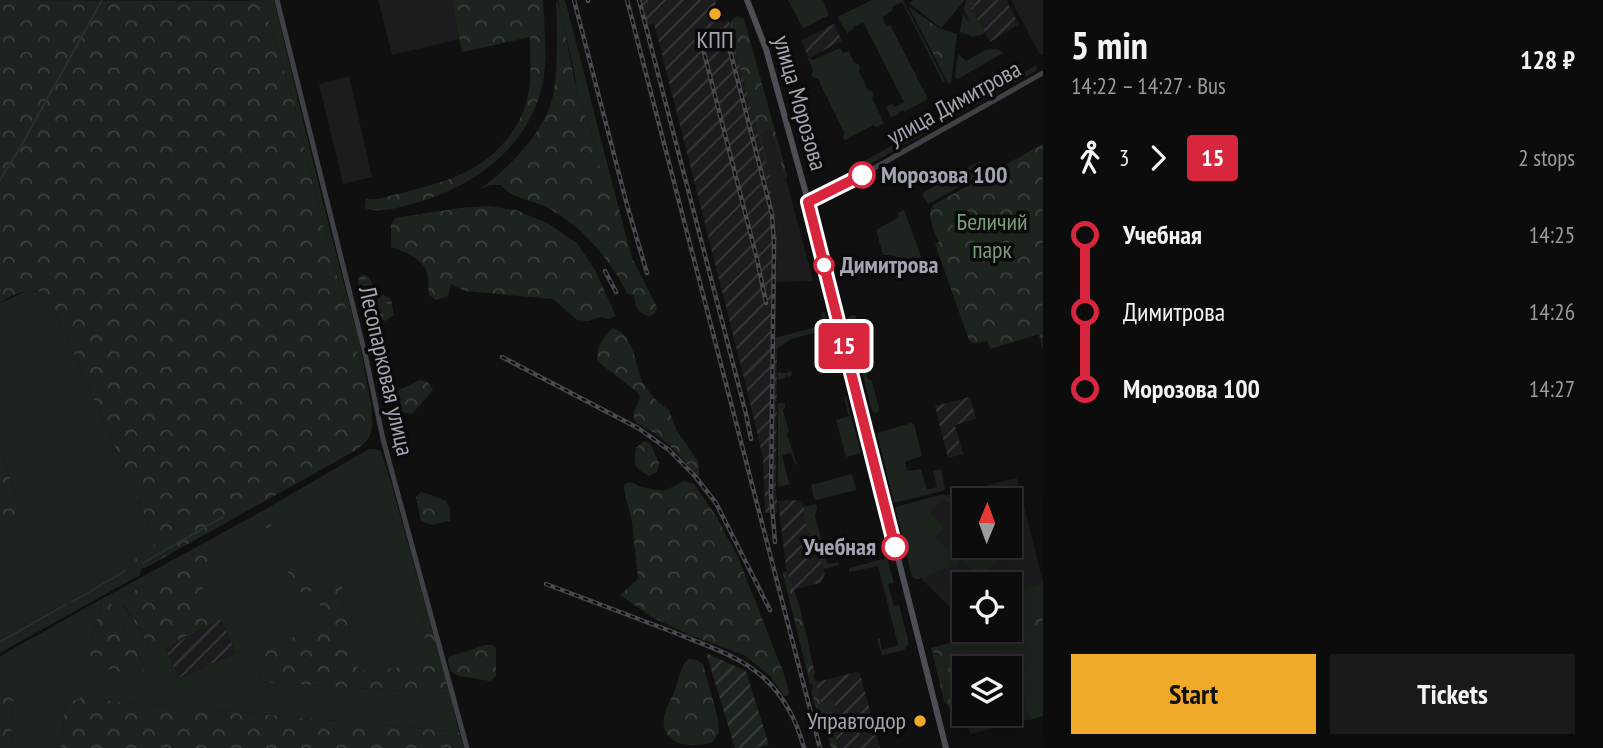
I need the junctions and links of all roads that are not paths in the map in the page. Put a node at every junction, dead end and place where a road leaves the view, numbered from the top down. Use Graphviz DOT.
graph roads {
  1 [pos="277,0"];
  2 [pos="747,0"];
  3 [pos="1043,73"];
  4 [pos="808,202"];
  5 [pos="467,748"];
  6 [pos="946,748"];
  1 -- 5 [label="street, Лесопарковая улица"];
  2 -- 4 [label="main road, улица Морозова"];
  3 -- 4 [label="street, улица Димитрова"];
  4 -- 6 [label="main road, улица Морозова"];
}
